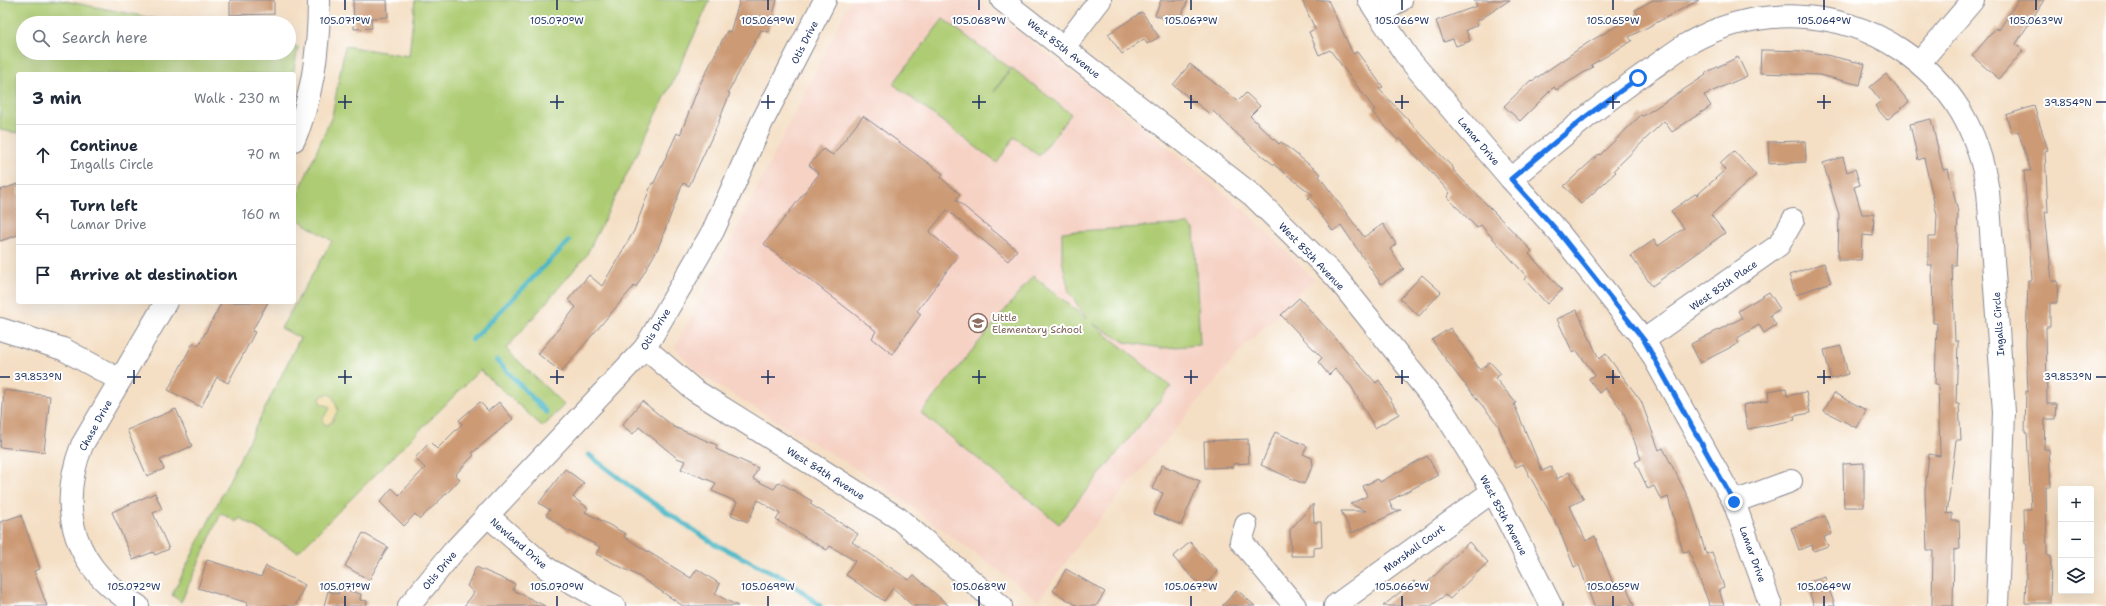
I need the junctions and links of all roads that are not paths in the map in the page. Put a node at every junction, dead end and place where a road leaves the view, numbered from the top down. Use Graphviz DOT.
graph roads {
  1 [pos="319,0"];
  2 [pos="826,0"];
  3 [pos="1002,0"];
  4 [pos="1100,0"];
  5 [pos="1401,0"];
  6 [pos="1973,0"];
  7 [pos="1374,8"];
  8 [pos="1064,47"];
  9 [pos="1920,62"];
  10 [pos="296,135"];
  11 [pos="1511,179"];
  12 [pos="1792,220"];
  13 [pos="165,304"];
  14 [pos="0,329"];
  15 [pos="1644,340"];
  16 [pos="645,348"];
  17 [pos="120,380"];
  18 [pos="1792,481"];
  19 [pos="1493,491"];
  20 [pos="1734,502"];
  21 [pos="487,515"];
  22 [pos="1246,525"];
  23 [pos="138,606"];
  24 [pos="409,606"];
  25 [pos="614,606"];
  26 [pos="1001,606"];
  27 [pos="1295,606"];
  28 [pos="1335,606"];
  29 [pos="1551,606"];
  30 [pos="1771,606"];
  31 [pos="1997,606"];
  1 -- 10 [label="street"];
  2 -- 16 [label="street, Otis Drive"];
  3 -- 8 [label="street, West 85th Avenue"];
  4 -- 8 [label="street"];
  5 -- 7 [label="street"];
  6 -- 9 [label="street"];
  7 -- 11 [label="street, Lamar Drive"];
  8 -- 19 [label="street, West 85th Avenue"];
  9 -- 11 [label="street, Ingalls Circle"];
  9 -- 31 [label="street, Ingalls Circle"];
  11 -- 15 [label="street, Lamar Drive"];
  12 -- 15 [label="street, West 85th Place"];
  13 -- 17 [label="street, Chase Drive"];
  14 -- 17 [label="street"];
  15 -- 20 [label="street, Lamar Drive"];
  16 -- 21 [label="street, Otis Drive"];
  16 -- 26 [label="street, West 84th Avenue"];
  17 -- 23 [label="street, Chase Drive"];
  18 -- 20 [label="street"];
  19 -- 28 [label="street, Marshall Court"];
  19 -- 29 [label="street, West 85th Avenue"];
  20 -- 30 [label="street, Lamar Drive"];
  21 -- 24 [label="street, Otis Drive"];
  21 -- 25 [label="street, Newland Drive"];
  22 -- 27 [label="street"];
}
